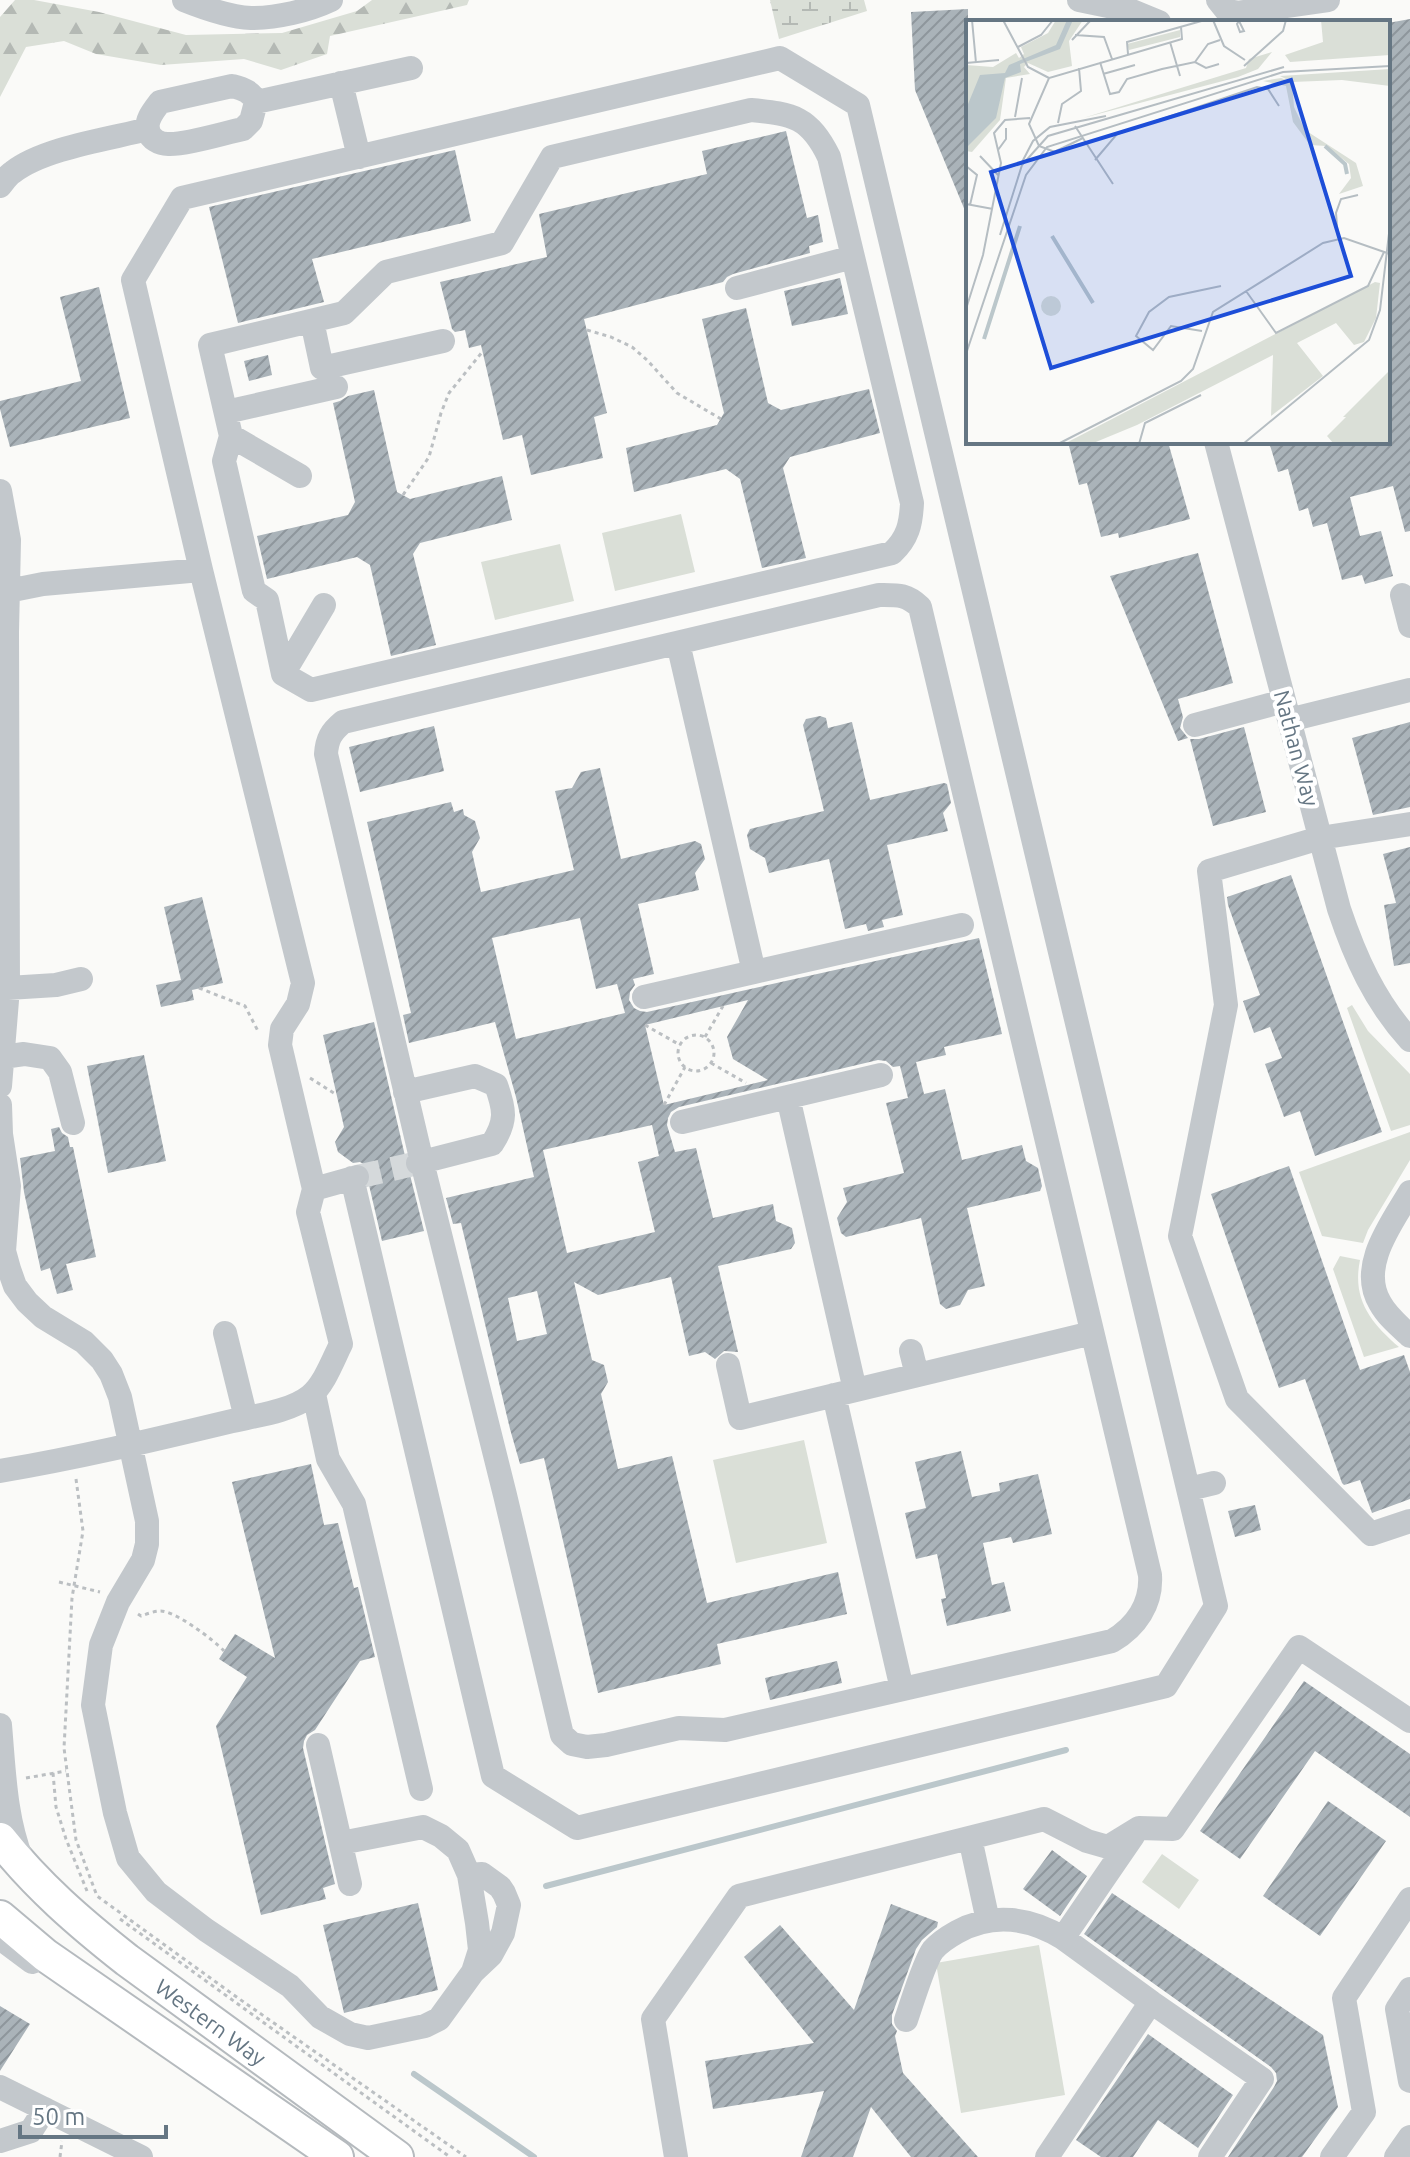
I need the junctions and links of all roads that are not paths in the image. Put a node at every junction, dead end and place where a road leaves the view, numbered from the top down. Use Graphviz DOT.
graph roads {
  1 [pos="184,0"];
  2 [pos="331,0"];
  3 [pos="1079,0"];
  4 [pos="1218,0"];
  5 [pos="1328,0"];
  6 [pos="1133,11"];
  7 [pos="1154,20"];
  8 [pos="411,68"];
  9 [pos="341,83"];
  10 [pos="256,102"];
  11 [pos="148,129"];
  12 [pos="359,157"];
  13 [pos="0,186"];
  14 [pos="853,257"];
  15 [pos="737,288"];
  16 [pos="312,321"];
  17 [pos="443,341"];
  18 [pos="336,387"];
  19 [pos="228,424"];
  20 [pos="1217,444"];
  21 [pos="300,476"];
  22 [pos="0,491"];
  23 [pos="201,570"];
  24 [pos="6,585"];
  25 [pos="1402,595"];
  26 [pos="324,605"];
  27 [pos="1410,626"];
  28 [pos="678,643"];
  29 [pos="283,674"];
  30 [pos="1410,690"];
  31 [pos="1286,710"];
  32 [pos="1195,725"];
  33 [pos="1410,824"];
  34 [pos="1320,838"];
  35 [pos="962,925"];
  36 [pos="754,972"];
  37 [pos="81,979"];
  38 [pos="8,988"];
  39 [pos="644,997"];
  40 [pos="1410,1040"];
  41 [pos="3,1057"];
  42 [pos="881,1075"];
  43 [pos="0,1086"];
  44 [pos="405,1092"];
  45 [pos="788,1097"];
  46 [pos="0,1105"];
  47 [pos="682,1122"];
  48 [pos="73,1123"];
  49 [pos="420,1162"];
  50 [pos="314,1189"];
  51 [pos="1410,1192"];
  52 [pos="225,1333"];
  53 [pos="1092,1333"];
  54 [pos="1410,1336"];
  55 [pos="911,1351"];
  56 [pos="728,1365"];
  57 [pos="917,1375"];
  58 [pos="319,1385"];
  59 [pos="844,1393"];
  60 [pos="246,1418"];
  61 [pos="130,1446"];
  62 [pos="0,1471"];
  63 [pos="1214,1483"];
  64 [pos="1189,1489"];
  65 [pos="1410,1521"];
  66 [pos="902,1689"];
  67 [pos="1410,1721"];
  68 [pos="0,1725"];
  69 [pos="318,1745"];
  70 [pos="421,1789"];
  71 [pos="1139,1828"];
  72 [pos="970,1838"];
  73 [pos="0,1839"];
  74 [pos="341,1843"];
  75 [pos="469,1875"];
  76 [pos="31,1877"];
  77 [pos="350,1884"];
  78 [pos="1410,1899"];
  79 [pos="0,1917"];
  80 [pos="988,1921"];
  81 [pos="0,1938"];
  82 [pos="1063,1938"];
  83 [pos="473,1972"];
  84 [pos="1410,1989"];
  85 [pos="1151,2002"];
  86 [pos="125,2013"];
  87 [pos="906,2020"];
  88 [pos="1410,2081"];
  89 [pos="0,2087"];
  90 [pos="45,2109"];
  91 [pos="1410,2137"];
  92 [pos="0,2141"];
  93 [pos="141,2157"];
  94 [pos="337,2157"];
  95 [pos="397,2157"];
  96 [pos="676,2157"];
  97 [pos="1047,2157"];
  98 [pos="1210,2157"];
  99 [pos="1332,2157"];
  100 [pos="1396,2157"];
  1 -- 2 [label="street"];
  3 -- 6 [label="street"];
  4 -- 5 [label="street"];
  6 -- 7 [label="street"];
  8 -- 9 [label="street"];
  9 -- 10 [label="street"];
  9 -- 12 [label="street"];
  10 -- 11 [label="street"];
  10 -- 11 [label="street"];
  11 -- 13 [label="street"];
  12 -- 23 [label="street"];
  12 -- 64 [label="street"];
  14 -- 15 [label="street"];
  14 -- 16 [label="street"];
  14 -- 29 [label="street"];
  16 -- 17 [label="street"];
  16 -- 19 [label="street"];
  18 -- 19 [label="street"];
  19 -- 21 [label="street"];
  19 -- 29 [label="street"];
  20 -- 31 [label="street, Nathan Way"];
  22 -- 24 [label="street"];
  23 -- 24 [label="street"];
  23 -- 50 [label="street"];
  24 -- 38 [label="street"];
  25 -- 27 [label="street"];
  26 -- 29 [label="street"];
  28 -- 36 [label="street"];
  28 -- 44 [label="street"];
  28 -- 53 [label="street"];
  30 -- 31 [label="street"];
  31 -- 32 [label="street"];
  31 -- 34 [label="street, Nathan Way"];
  33 -- 34 [label="street"];
  34 -- 40 [label="street, Nathan Way"];
  34 -- 65 [label="street"];
  35 -- 36 [label="street"];
  36 -- 39 [label="street"];
  37 -- 38 [label="street"];
  38 -- 41 [label="street"];
  41 -- 43 [label="street"];
  41 -- 48 [label="street"];
  42 -- 45 [label="street"];
  44 -- 49 [label="street"];
  44 -- 49 [label="street"];
  45 -- 47 [label="street"];
  45 -- 59 [label="street"];
  46 -- 61 [label="street"];
  49 -- 66 [label="street"];
  50 -- 58 [label="street"];
  50 -- 64 [label="street"];
  51 -- 54 [label="street"];
  52 -- 60 [label="street"];
  53 -- 57 [label="street"];
  53 -- 66 [label="street"];
  55 -- 57 [label="street"];
  56 -- 59 [label="street"];
  57 -- 59 [label="street"];
  58 -- 60 [label="street"];
  58 -- 70 [label="street"];
  59 -- 66 [label="street"];
  60 -- 61 [label="street"];
  61 -- 62 [label="street"];
  61 -- 83 [label="street"];
  63 -- 64 [label="street"];
  67 -- 71 [label="street"];
  68 -- 76 [label="street, Western Way"];
  69 -- 74 [label="street"];
  71 -- 72 [label="street"];
  71 -- 82 [label="street"];
  72 -- 80 [label="street"];
  72 -- 96 [label="street"];
  73 -- 76 [label="main road, Western Way"];
  74 -- 75 [label="street"];
  74 -- 77 [label="street"];
  75 -- 83 [label="street"];
  75 -- 83 [label="street"];
  76 -- 95 [label="main road, Western Way"];
  78 -- 99 [label="street"];
  79 -- 86 [label="main road, Western Way"];
  80 -- 82 [label="street"];
  80 -- 87 [label="street"];
  81 -- 86 [label="street, Western Way"];
  82 -- 85 [label="street"];
  84 -- 88 [label="street"];
  85 -- 97 [label="street"];
  85 -- 98 [label="street"];
  86 -- 94 [label="main road, Western Way"];
  89 -- 90 [label="street"];
  90 -- 92 [label="street"];
  90 -- 93 [label="street"];
  91 -- 100 [label="street"];
}
